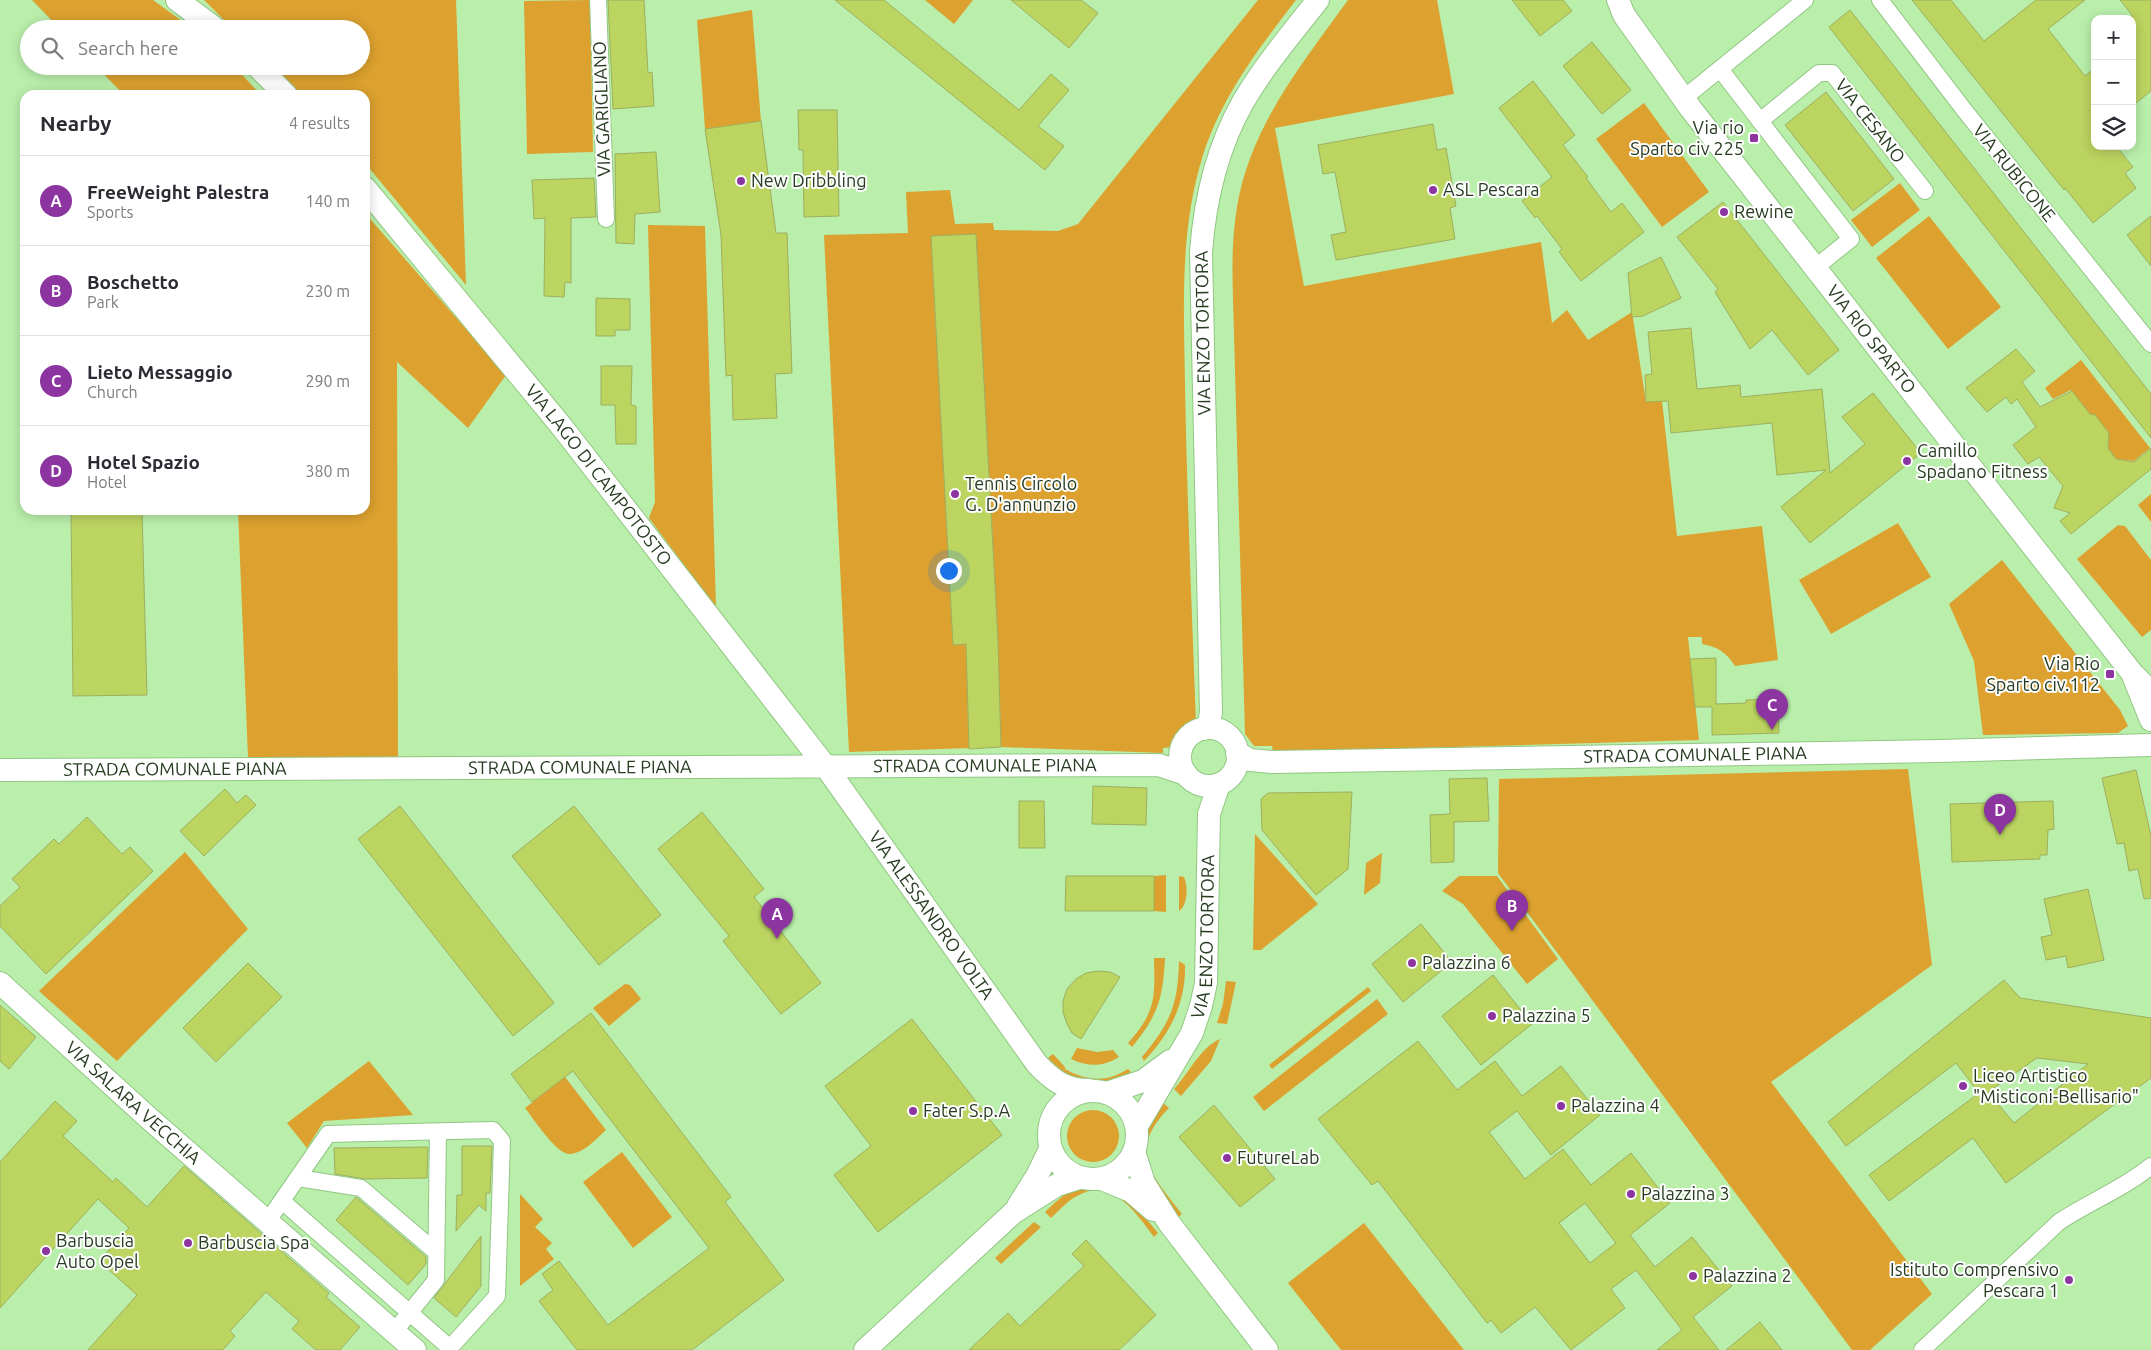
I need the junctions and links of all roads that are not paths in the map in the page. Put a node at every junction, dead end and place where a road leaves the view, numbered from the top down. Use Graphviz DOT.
graph roads {
  1 [pos="177,0"];
  2 [pos="598,0"];
  3 [pos="1318,0"];
  4 [pos="1618,0"];
  5 [pos="1805,0"];
  6 [pos="1880,0"];
  7 [pos="204,20"];
  8 [pos="1720,69"];
  9 [pos="266,75"];
  10 [pos="281,90"];
  11 [pos="1684,98"];
  12 [pos="1760,121"];
  13 [pos="1925,191"];
  14 [pos="370,194"];
  15 [pos="606,219"];
  16 [pos="1816,267"];
  17 [pos="2151,344"];
  18 [pos="2150,704"];
  19 [pos="1213,731"];
  20 [pos="2151,734"];
  21 [pos="2140,745"];
  22 [pos="1181,752"];
  23 [pos="1237,753"];
  24 [pos="1259,762"];
  25 [pos="1159,765"];
  26 [pos="826,767"];
  27 [pos="0,770"];
  28 [pos="1209,780"];
  29 [pos="0,983"];
  30 [pos="1178,1054"];
  31 [pos="1037,1064"];
  32 [pos="1098,1092"];
  33 [pos="1052,1117"];
  34 [pos="1137,1126"];
  35 [pos="438,1132"];
  36 [pos="1050,1149"];
  37 [pos="1134,1152"];
  38 [pos="2151,1166"];
  39 [pos="298,1178"];
  40 [pos="1079,1178"];
  41 [pos="1102,1179"];
  42 [pos="282,1201"];
  43 [pos="1013,1213"];
  44 [pos="267,1222"];
  45 [pos="1169,1223"];
  46 [pos="436,1252"];
  47 [pos="410,1313"];
  48 [pos="394,1332"];
  49 [pos="449,1349"];
  50 [pos="415,1350"];
  51 [pos="865,1350"];
  52 [pos="1267,1350"];
  53 [pos="1922,1350"];
  1 -- 7 [label="street"];
  2 -- 15 [label="street, VIA GARIGLIANO"];
  3 -- 19 [label="street, VIA ENZO TORTORA"];
  4 -- 11 [label="street, VIA RIO SPARTO"];
  5 -- 8 [label="street"];
  6 -- 17 [label="street, VIA RUBICONE"];
  8 -- 11 [label="street"];
  8 -- 12 [label="street"];
  9 -- 10 [label="street"];
  11 -- 16 [label="street, VIA RIO SPARTO"];
  12 -- 13 [label="street, VIA CESANO"];
  12 -- 16 [label="street"];
  14 -- 26 [label="street, VIA LAGO DI CAMPOTOSTO"];
  16 -- 18 [label="street, VIA RIO SPARTO"];
  19 -- 22 [label="street"];
  19 -- 23 [label="street"];
  20 -- 21 [label="street, STRADA COMUNALE PIANA"];
  21 -- 24 [label="street, STRADA COMUNALE PIANA"];
  22 -- 25 [label="street, STRADA COMUNALE PIANA"];
  22 -- 28 [label="street"];
  23 -- 24 [label="street, STRADA COMUNALE PIANA"];
  23 -- 28 [label="street"];
  24 -- 28 [label="street, STRADA COMUNALE PIANA"];
  25 -- 26 [label="street, STRADA COMUNALE PIANA"];
  25 -- 28 [label="street, STRADA COMUNALE PIANA"];
  26 -- 27 [label="street, STRADA COMUNALE PIANA"];
  26 -- 31 [label="street, VIA ALESSANDRO VOLTA"];
  28 -- 30 [label="street, VIA ENZO TORTORA"];
  29 -- 44 [label="street, VIA SALARA VECCHIA"];
  30 -- 32 [label="street, VIA ENZO TORTORA"];
  30 -- 34 [label="street, VIA ENZO TORTORA"];
  31 -- 32 [label="street, VIA ALESSANDRO VOLTA"];
  31 -- 33 [label="street, VIA ALESSANDRO VOLTA"];
  32 -- 33 [label="street"];
  32 -- 34 [label="street"];
  33 -- 36 [label="street"];
  34 -- 37 [label="street"];
  35 -- 39 [label="street"];
  35 -- 46 [label="street"];
  35 -- 49 [label="street"];
  36 -- 40 [label="street"];
  36 -- 43 [label="street"];
  37 -- 41 [label="street"];
  37 -- 45 [label="street"];
  38 -- 53 [label="street"];
  39 -- 42 [label="street"];
  39 -- 46 [label="street"];
  40 -- 41 [label="street"];
  40 -- 43 [label="street"];
  41 -- 45 [label="street"];
  42 -- 44 [label="street"];
  42 -- 47 [label="street"];
  43 -- 51 [label="street"];
  44 -- 48 [label="street, VIA SALARA VECCHIA"];
  45 -- 52 [label="street"];
  46 -- 47 [label="street"];
  47 -- 48 [label="street"];
  47 -- 49 [label="street"];
  48 -- 50 [label="street, VIA SALARA VECCHIA"];
}
